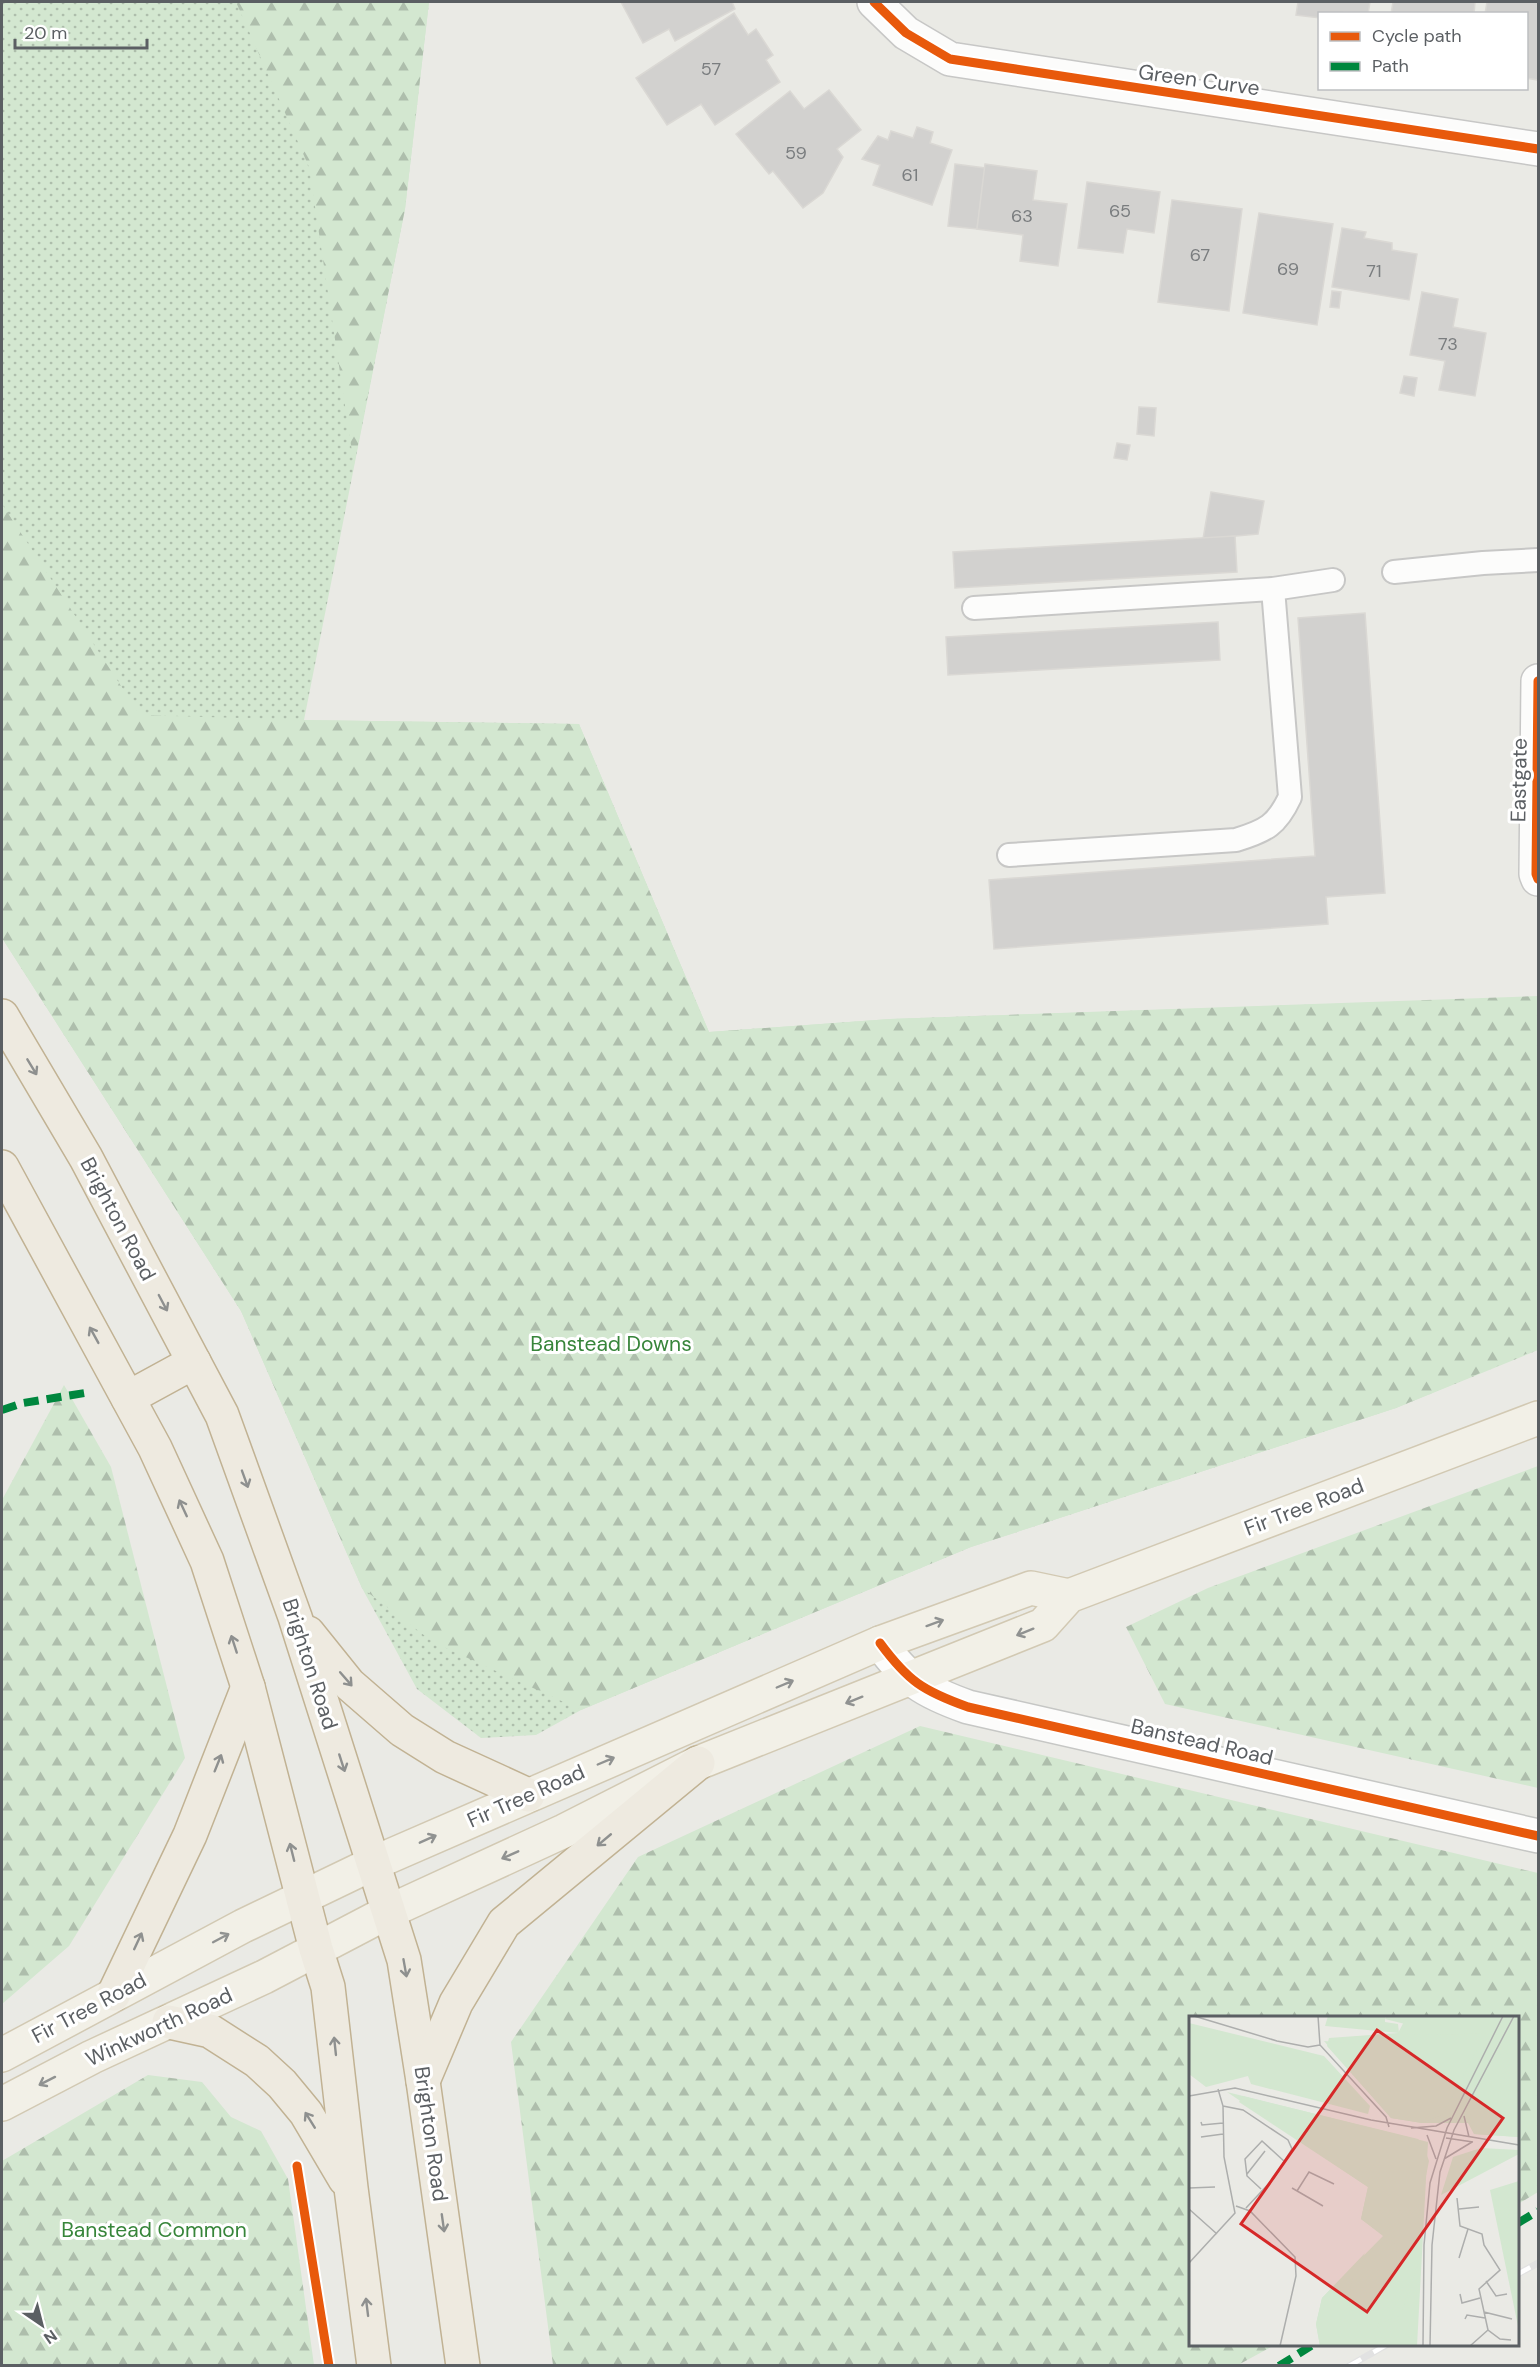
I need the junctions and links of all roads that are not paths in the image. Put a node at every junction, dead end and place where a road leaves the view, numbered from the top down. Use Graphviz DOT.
graph roads {
  1 [pos="874,2"];
  2 [pos="1539,149"];
  3 [pos="1539,560"];
  4 [pos="1394,573"];
  5 [pos="1333,580"];
  6 [pos="1273,589"];
  7 [pos="974,608"];
  8 [pos="1539,681"];
  9 [pos="1538,761"];
  10 [pos="1009,855"];
  11 [pos="1539,879"];
  12 [pos="2,1016"];
  13 [pos="2,1167"];
  14 [pos="194,1362"];
  15 [pos="128,1398"];
  16 [pos="1539,1418"];
  17 [pos="1069,1596"];
  18 [pos="295,1617"];
  19 [pos="880,1643"];
  20 [pos="909,1678"];
  21 [pos="248,1687"];
  22 [pos="698,1763"];
  23 [pos="528,1795"];
  24 [pos="1539,1836"];
  25 [pos="374,1863"];
  26 [pos="303,1897"];
  27 [pos="390,1911"];
  28 [pos="316,1949"];
  29 [pos="114,1994"];
  30 [pos="169,2022"];
  31 [pos="2,2055"];
  32 [pos="423,2081"];
  33 [pos="2,2104"];
  34 [pos="351,2188"];
  35 [pos="374,2366"];
  36 [pos="463,2366"];
  1 -- 2 [label="street, Green Curve"];
  3 -- 4 [label="lane"];
  5 -- 6 [label="lane"];
  6 -- 7 [label="lane"];
  6 -- 10 [label="lane"];
  8 -- 9 [label="street, Eastgate"];
  9 -- 11 [label="street, Eastgate"];
  12 -- 14 [label="highway, Brighton Road, one-way"];
  15 -- 13 [label="highway, one-way"];
  14 -- 15 [label="highway"];
  14 -- 18 [label="highway, Brighton Road, one-way"];
  21 -- 15 [label="highway, one-way"];
  16 -- 17 [label="main road, Fir Tree Road"];
  19 -- 17 [label="main road, Fir Tree Road, one-way"];
  17 -- 20 [label="main road, Fir Tree Road, one-way"];
  18 -- 23 [label="highway, one-way"];
  18 -- 25 [label="highway, Brighton Road, one-way"];
  19 -- 20 [label="street, Banstead Road"];
  23 -- 19 [label="main road, Fir Tree Road, one-way"];
  20 -- 22 [label="main road, Fir Tree Road, one-way"];
  20 -- 24 [label="street, Banstead Road"];
  26 -- 21 [label="highway, one-way"];
  29 -- 21 [label="highway, one-way"];
  22 -- 27 [label="main road, Fir Tree Road, one-way"];
  22 -- 32 [label="highway, one-way"];
  25 -- 23 [label="main road, Fir Tree Road, one-way"];
  25 -- 26 [label="main road, Fir Tree Road"];
  25 -- 27 [label="highway, Brighton Road"];
  26 -- 28 [label="highway"];
  29 -- 26 [label="main road, Fir Tree Road, one-way"];
  27 -- 28 [label="main road, Fir Tree Road"];
  27 -- 32 [label="highway, Brighton Road, one-way"];
  28 -- 30 [label="main road, Winkworth Road"];
  34 -- 28 [label="highway, one-way"];
  29 -- 31 [label="main road, Fir Tree Road"];
  30 -- 33 [label="main road, Winkworth Road, one-way"];
  34 -- 30 [label="highway, one-way"];
  32 -- 36 [label="highway, Brighton Road, one-way"];
  35 -- 34 [label="highway, one-way"];
}
